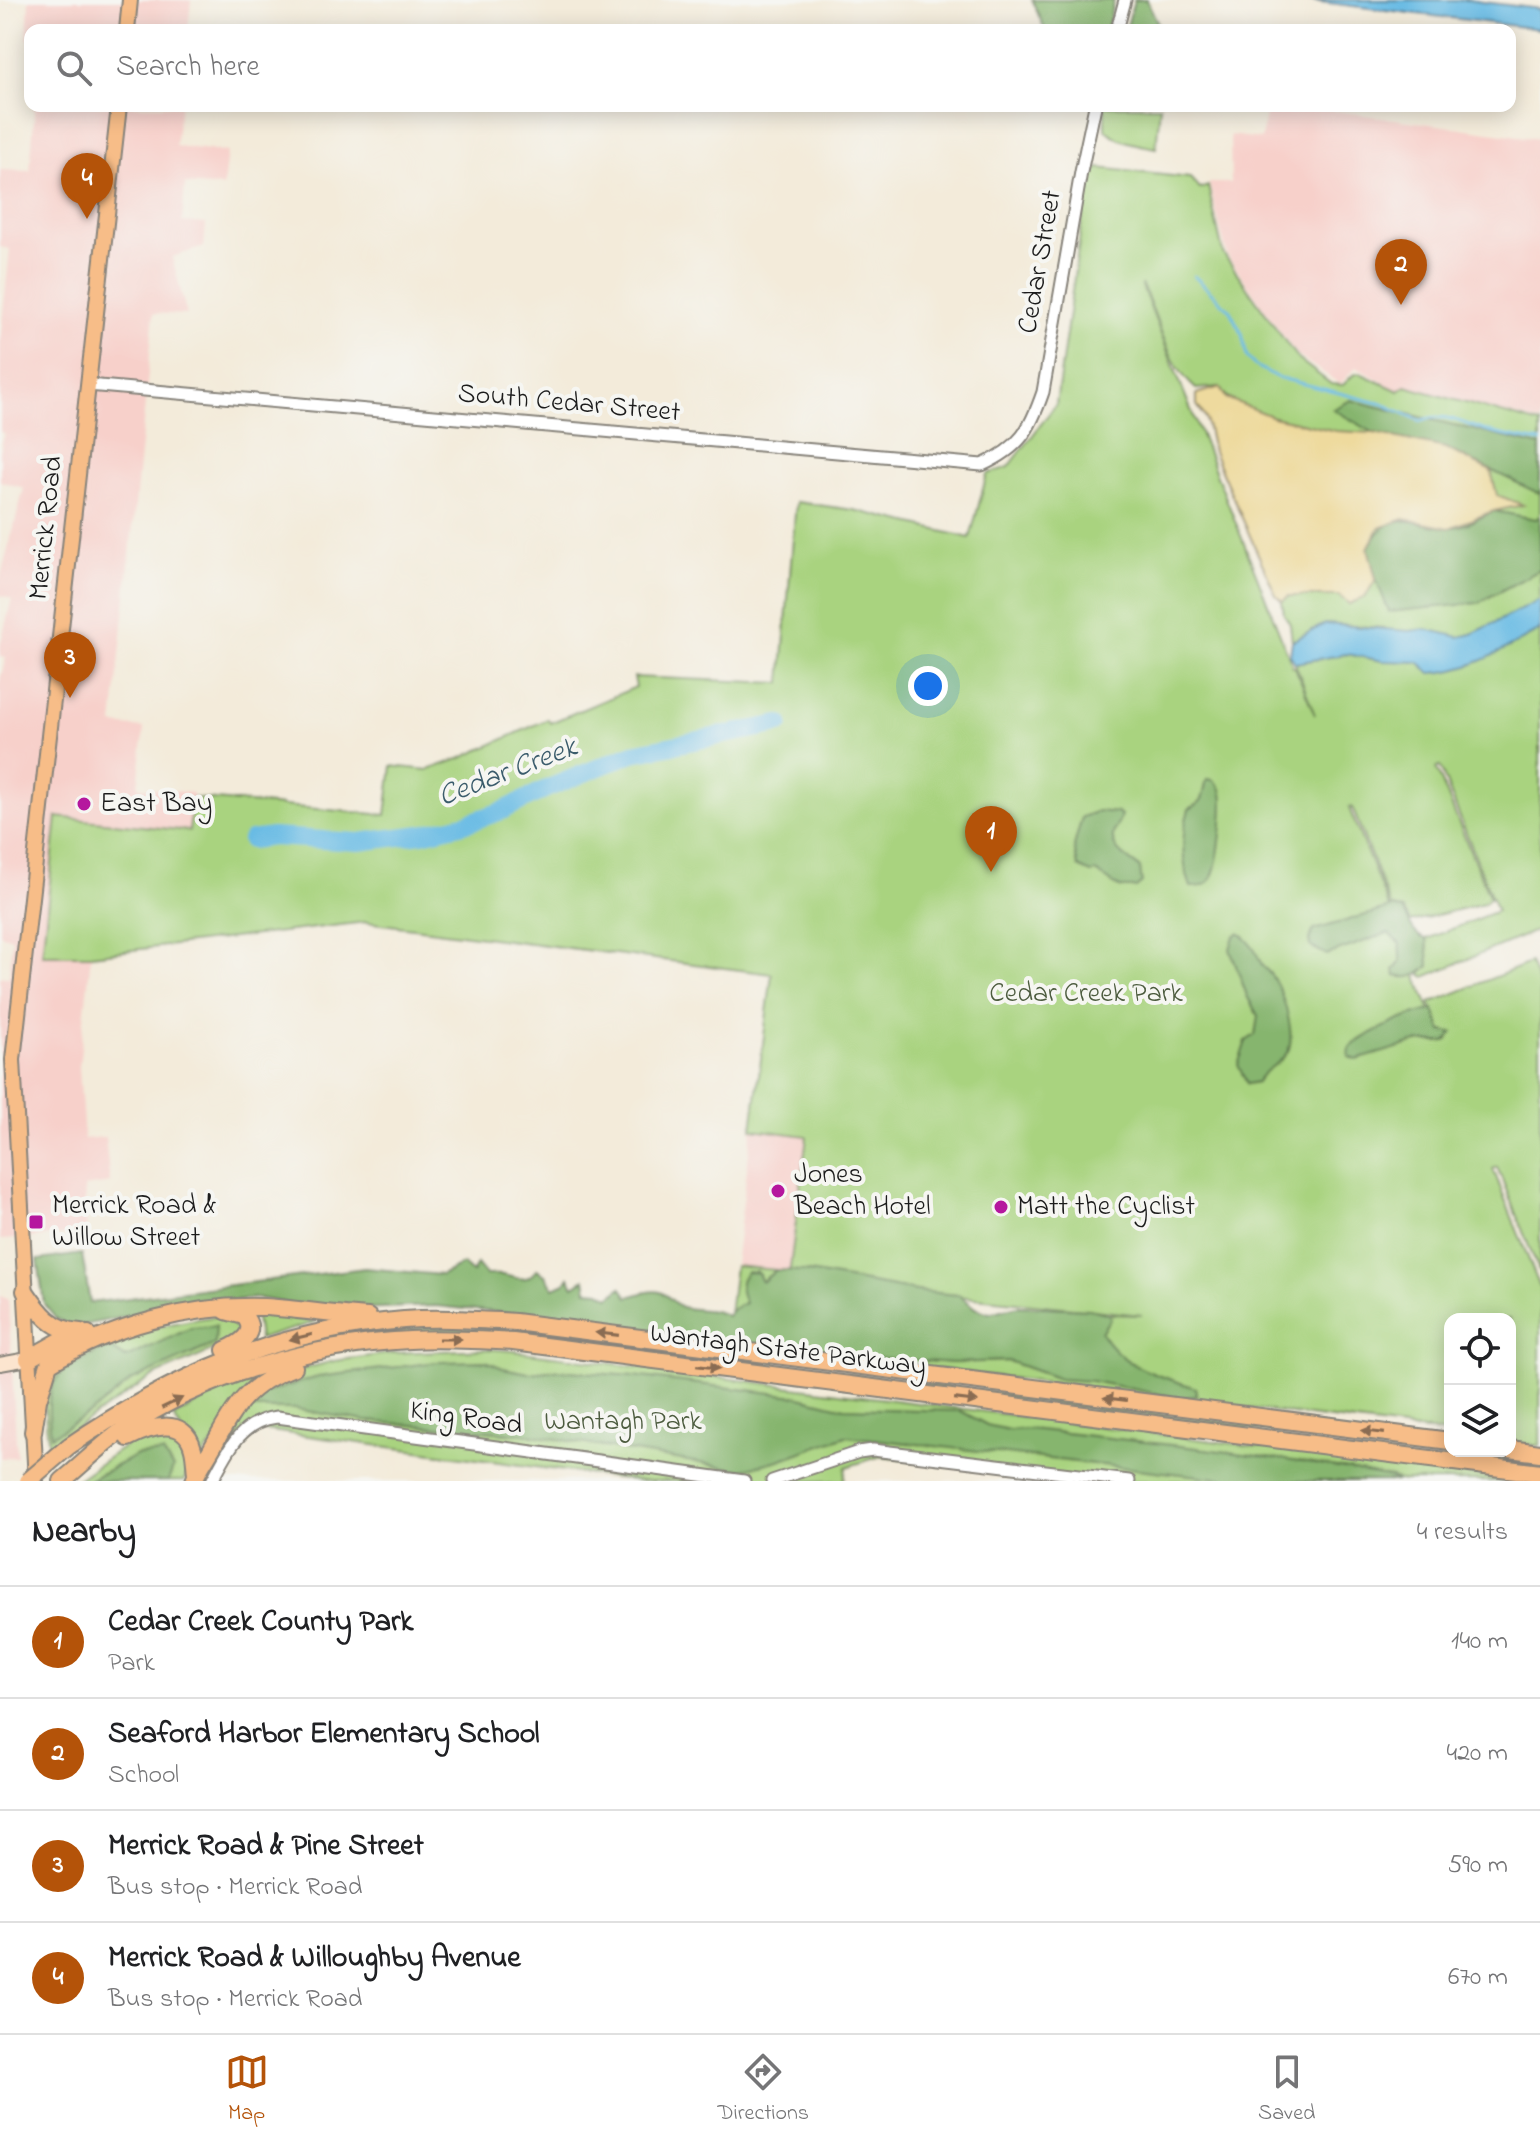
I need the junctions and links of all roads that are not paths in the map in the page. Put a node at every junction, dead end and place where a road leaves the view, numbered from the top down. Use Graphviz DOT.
graph roads {
  1 [pos="130,0"];
  2 [pos="1125,0"];
  3 [pos="128,24"];
  4 [pos="1119,24"];
  5 [pos="118,112"];
  6 [pos="1094,112"];
  7 [pos="88,385"];
  8 [pos="1030,425"];
  9 [pos="25,1291"];
  10 [pos="217,1309"];
  11 [pos="406,1320"];
  12 [pos="125,1328"];
  13 [pos="91,1333"];
  14 [pos="409,1340"];
  15 [pos="28,1359"];
  16 [pos="0,1364"];
  17 [pos="130,1406"];
  18 [pos="33,1432"];
  19 [pos="1444,1440"];
  20 [pos="1516,1450"];
  21 [pos="1540,1453"];
  22 [pos="85,1463"];
  23 [pos="1540,1473"];
  24 [pos="201,1479"];
  25 [pos="28,1481"];
  26 [pos="36,1481"];
  27 [pos="62,1481"];
  28 [pos="744,1481"];
  29 [pos="772,1481"];
  30 [pos="1129,1481"];
  1 -- 3 [label="main road"];
  2 -- 4 [label="street"];
  5 -- 7 [label="main road, Merrick Road"];
  6 -- 8 [label="street, Cedar Street"];
  7 -- 8 [label="street, South Cedar Street"];
  7 -- 9 [label="main road, Merrick Road"];
  9 -- 13 [label="highway"];
  9 -- 15 [label="main road, Merrick Road"];
  10 -- 11 [label="highway"];
  10 -- 12 [label="highway"];
  10 -- 17 [label="highway"];
  11 -- 17 [label="highway, Wantagh State Parkway, one-way"];
  19 -- 11 [label="highway, Wantagh State Parkway, one-way"];
  12 -- 13 [label="highway"];
  12 -- 18 [label="highway"];
  13 -- 15 [label="highway"];
  22 -- 14 [label="highway, Wantagh State Parkway, one-way"];
  14 -- 23 [label="highway, Wantagh State Parkway, one-way"];
  14 -- 24 [label="highway"];
  15 -- 16 [label="main road"];
  15 -- 18 [label="main road, Merrick Road"];
  17 -- 25 [label="highway, Wantagh State Parkway, bridge"];
  18 -- 26 [label="main road, Merrick Road"];
  20 -- 21 [label="highway"];
  22 -- 24 [label="highway"];
  22 -- 27 [label="highway, Wantagh State Parkway"];
  24 -- 28 [label="street, King Road"];
  29 -- 30 [label="street"];
}
